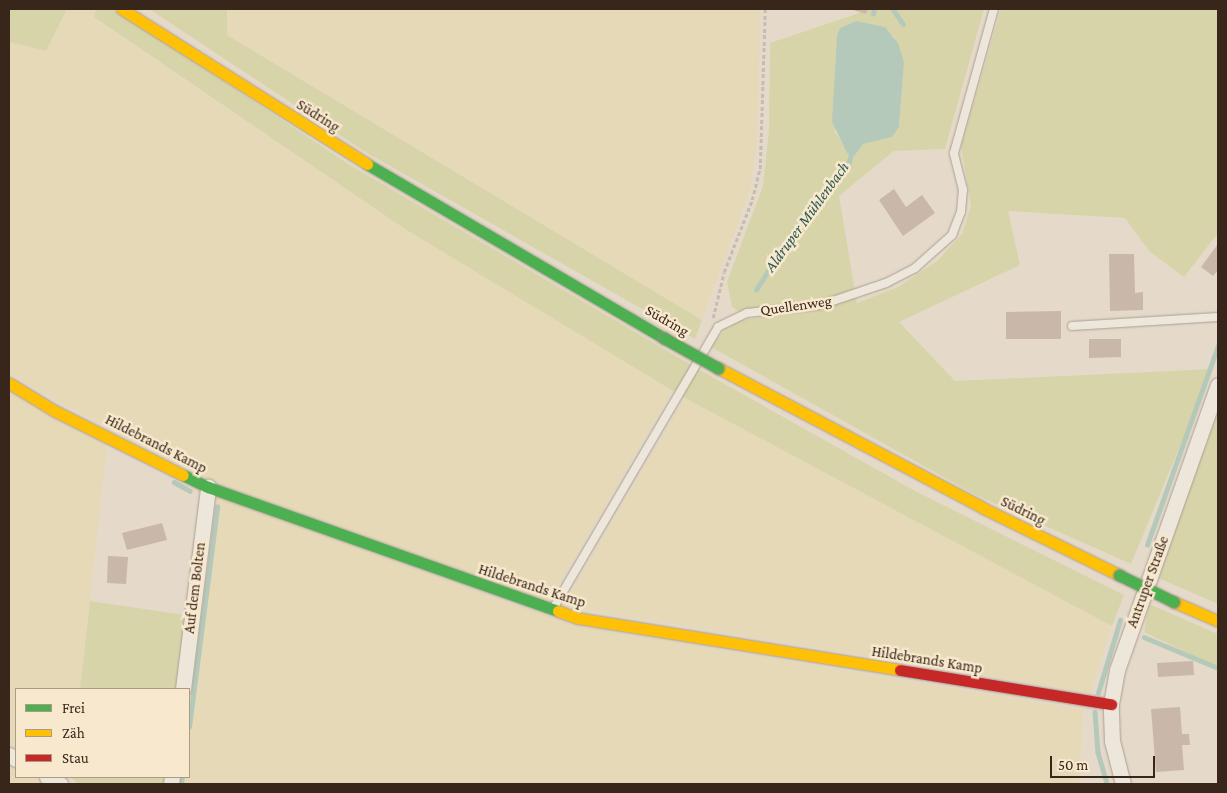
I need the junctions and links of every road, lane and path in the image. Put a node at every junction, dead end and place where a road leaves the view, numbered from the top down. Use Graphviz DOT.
graph roads {
  1 [pos="122,9"];
  2 [pos="765,9"];
  3 [pos="994,9"];
  4 [pos="1218,317"];
  5 [pos="1072,326"];
  6 [pos="710,337"];
  7 [pos="9,383"];
  8 [pos="1218,385"];
  9 [pos="208,487"];
  10 [pos="552,610"];
  11 [pos="1218,621"];
  12 [pos="183,688"];
  13 [pos="1111,704"];
  14 [pos="49,778"];
  15 [pos="60,784"];
  16 [pos="1123,784"];
  1 -- 11 [label="main road, Südring, bridge"];
  2 -- 6 [label="path"];
  3 -- 6 [label="lane, Quellenweg"];
  4 -- 5 [label="lane"];
  6 -- 10 [label="lane, Quellenweg"];
  7 -- 9 [label="main road, Hildebrands Kamp"];
  8 -- 13 [label="street, Antruper Straße"];
  9 -- 10 [label="main road, Hildebrands Kamp"];
  9 -- 12 [label="street, Auf dem Bolten"];
  10 -- 13 [label="main road, Hildebrands Kamp"];
  13 -- 16 [label="street, Antruper Straße"];
  14 -- 15 [label="street"];
}
